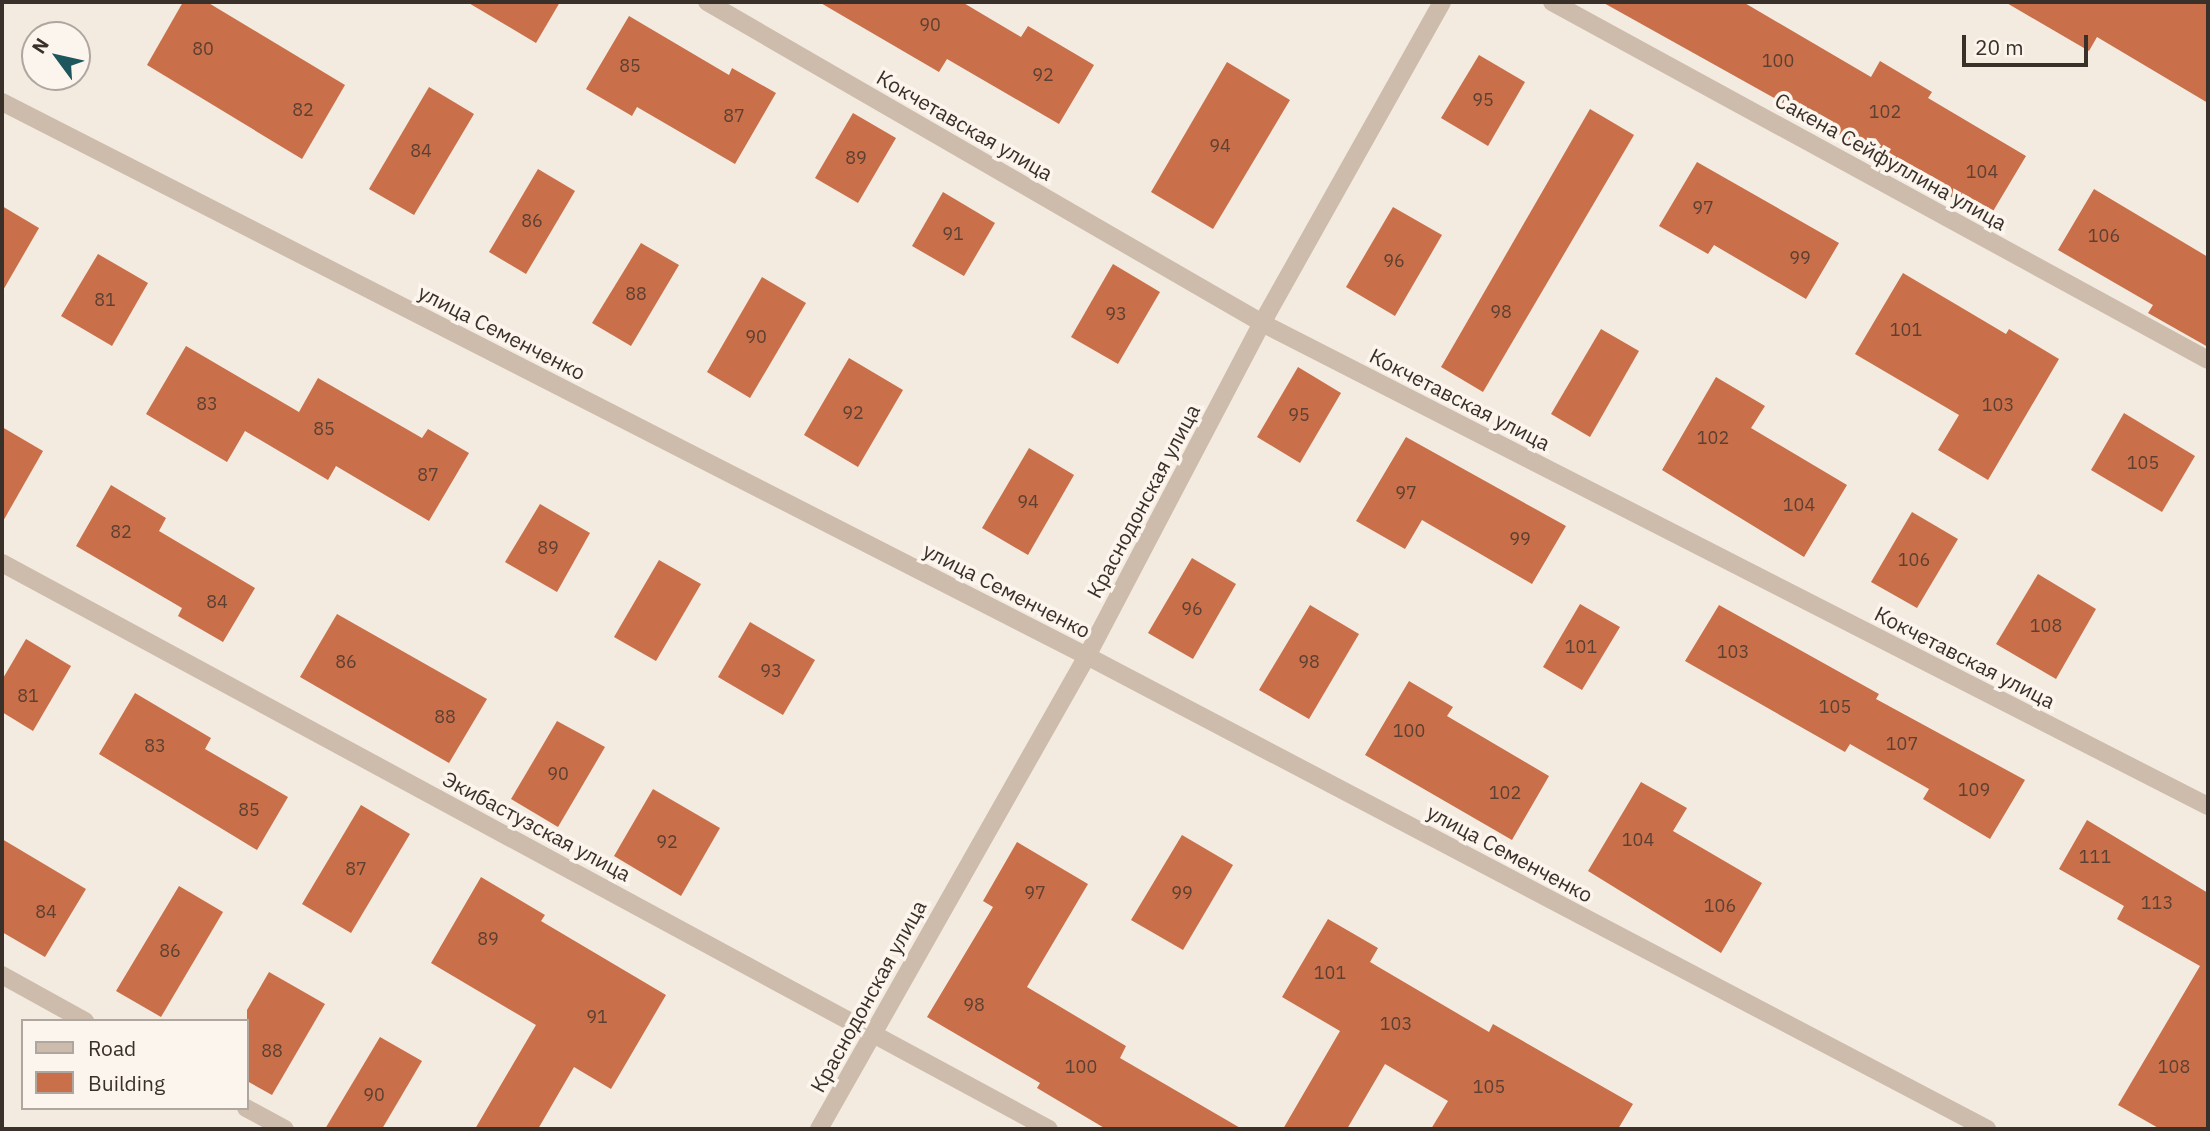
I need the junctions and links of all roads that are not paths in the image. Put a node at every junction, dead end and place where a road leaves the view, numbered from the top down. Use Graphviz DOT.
graph roads {
  1 [pos="707,2"];
  2 [pos="1442,2"];
  3 [pos="1552,2"];
  4 [pos="2,102"];
  5 [pos="1262,323"];
  6 [pos="2208,360"];
  7 [pos="2,563"];
  8 [pos="1087,656"];
  9 [pos="2208,806"];
  10 [pos="2,975"];
  11 [pos="81,1019"];
  12 [pos="872,1033"];
  13 [pos="248,1109"];
  14 [pos="285,1129"];
  15 [pos="819,1129"];
  16 [pos="1049,1129"];
  17 [pos="1987,1129"];
  1 -- 5 [label="street, Кокчетавская улица"];
  2 -- 5 [label="street, Краснодонская улица"];
  3 -- 6 [label="street, Сакена Сейфуллина улица"];
  4 -- 8 [label="street, улица Семенченко"];
  5 -- 8 [label="street, Краснодонская улица"];
  5 -- 9 [label="street, Кокчетавская улица"];
  7 -- 12 [label="street, Экибастузская улица"];
  8 -- 12 [label="street, Краснодонская улица"];
  8 -- 17 [label="street, улица Семенченко"];
  10 -- 11 [label="street"];
  12 -- 15 [label="street, Краснодонская улица"];
  12 -- 16 [label="street, Экибастузская улица"];
  13 -- 14 [label="street"];
}
